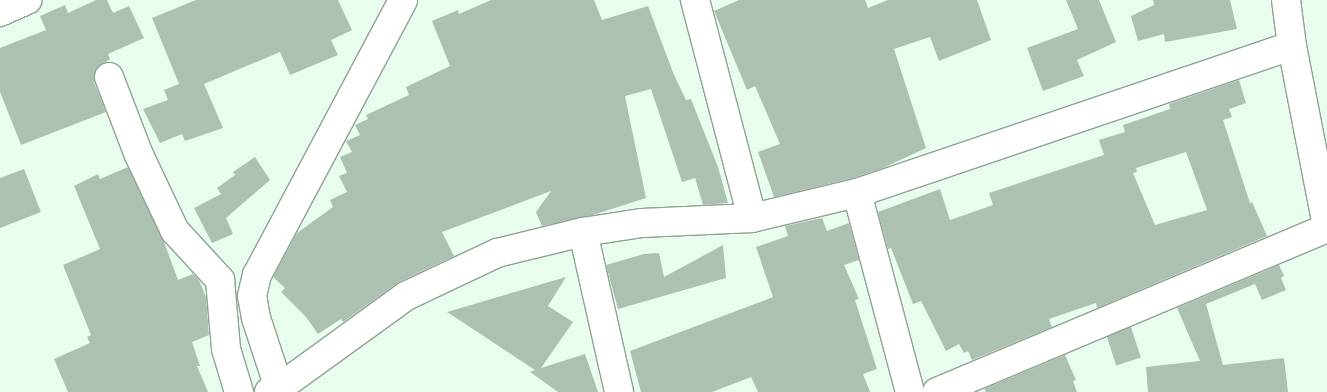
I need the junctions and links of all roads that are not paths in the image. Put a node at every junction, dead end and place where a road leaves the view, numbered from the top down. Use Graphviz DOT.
graph roads {
  1 [pos="26,0"];
  2 [pos="403,0"];
  3 [pos="695,0"];
  4 [pos="1286,0"];
  5 [pos="0,12"];
  6 [pos="1292,46"];
  7 [pos="109,76"];
  8 [pos="857,193"];
  9 [pos="752,218"];
  10 [pos="1327,227"];
  11 [pos="583,232"];
  12 [pos="274,390"];
  13 [pos="905,390"];
  14 [pos="239,392"];
  15 [pos="619,392"];
  16 [pos="937,392"];
  1 -- 5 [label="street"];
  2 -- 12 [label="street"];
  3 -- 9 [label="street"];
  4 -- 6 [label="street"];
  6 -- 8 [label="street"];
  6 -- 10 [label="street"];
  7 -- 14 [label="street"];
  8 -- 9 [label="street"];
  8 -- 13 [label="street"];
  9 -- 11 [label="street"];
  10 -- 16 [label="street"];
  11 -- 12 [label="street"];
  11 -- 15 [label="street"];
}
